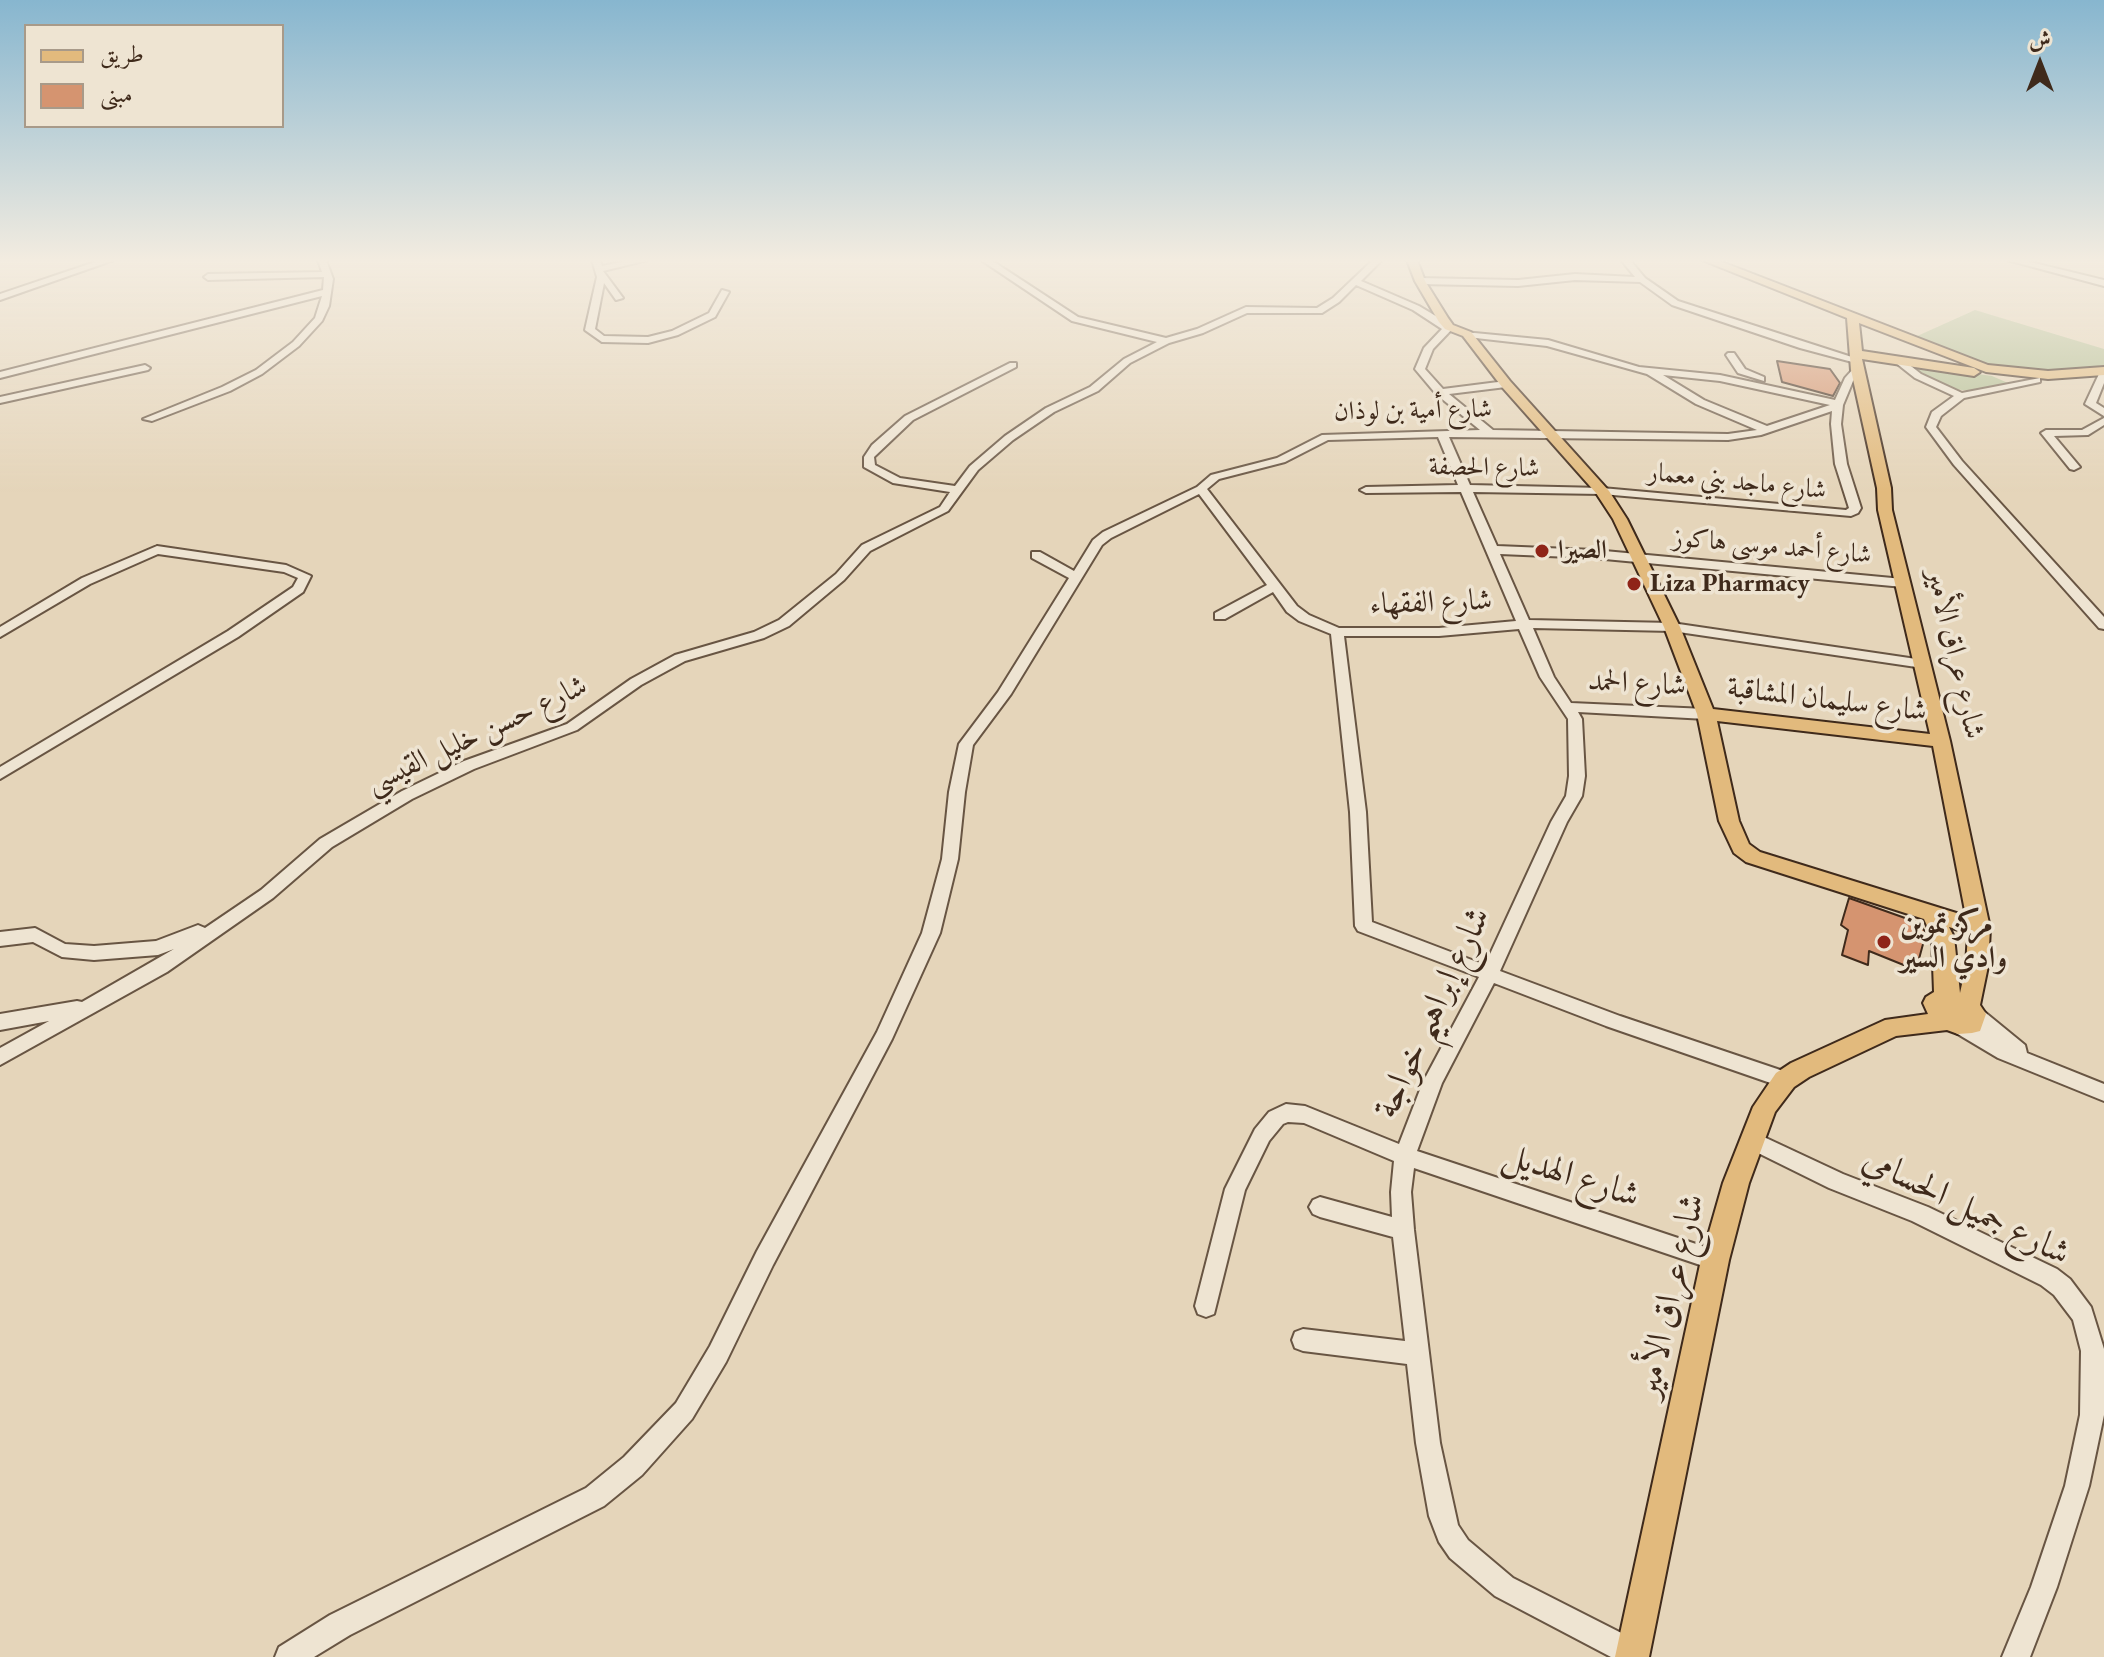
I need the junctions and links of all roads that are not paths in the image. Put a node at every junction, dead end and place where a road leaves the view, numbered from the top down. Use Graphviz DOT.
graph roads {
  1 [pos="148,337"];
  2 [pos="303,337"];
  3 [pos="596,337"];
  4 [pos="661,337"];
  5 [pos="1151,337"];
  6 [pos="1178,337"];
  7 [pos="1439,337"];
  8 [pos="1470,337"];
  9 [pos="1494,337"];
  10 [pos="1792,337"];
  11 [pos="1856,337"];
  12 [pos="1901,337"];
  13 [pos="1166,341"];
  14 [pos="1731,355"];
  15 [pos="1858,355"];
  16 [pos="1899,361"];
  17 [pos="1013,365"];
  18 [pos="1970,367"];
  19 [pos="145,368"];
  20 [pos="1650,371"];
  21 [pos="1911,371"];
  22 [pos="2103,374"];
  23 [pos="0,375"];
  24 [pos="2037,380"];
  25 [pos="1506,384"];
  26 [pos="1919,390"];
  27 [pos="1440,392"];
  28 [pos="1961,396"];
  29 [pos="0,400"];
  30 [pos="1839,404"];
  31 [pos="2104,413"];
  32 [pos="148,419"];
  33 [pos="2104,421"];
  34 [pos="1767,430"];
  35 [pos="1490,433"];
  36 [pos="1553,433"];
  37 [pos="1442,434"];
  38 [pos="2074,467"];
  39 [pos="1467,488"];
  40 [pos="1201,489"];
  41 [pos="957,490"];
  42 [pos="1366,490"];
  43 [pos="1602,491"];
  44 [pos="1494,550"];
  45 [pos="1036,555"];
  46 [pos="1637,559"];
  47 [pos="1076,577"];
  48 [pos="1903,583"];
  49 [pos="1273,587"];
  50 [pos="1220,616"];
  51 [pos="1526,624"];
  52 [pos="2104,625"];
  53 [pos="1672,627"];
  54 [pos="1337,632"];
  55 [pos="0,633"];
  56 [pos="1923,664"];
  57 [pos="1566,707"];
  58 [pos="1706,714"];
  59 [pos="1941,741"];
  60 [pos="0,774"];
  61 [pos="1933,915"];
  62 [pos="228,918"];
  63 [pos="1979,928"];
  64 [pos="0,939"];
  65 [pos="1490,974"];
  66 [pos="91,1006"];
  67 [pos="1954,1012"];
  68 [pos="0,1022"];
  69 [pos="0,1057"];
  70 [pos="1785,1080"];
  71 [pos="2104,1093"];
  72 [pos="1751,1140"];
  73 [pos="1405,1156"];
  74 [pos="1320,1207"];
  75 [pos="1403,1230"];
  76 [pos="1715,1260"];
  77 [pos="1206,1306"];
  78 [pos="1303,1340"];
  79 [pos="1417,1354"];
  80 [pos="1632,1655"];
  81 [pos="289,1657"];
  82 [pos="2016,1657"];
  1 -- 23 [label="street"];
  2 -- 32 [label="street"];
  3 -- 4 [label="street"];
  5 -- 13 [label="street"];
  6 -- 13 [label="street, شارع حسن خليل القيسي"];
  7 -- 27 [label="street"];
  8 -- 25 [label="main road"];
  9 -- 20 [label="street"];
  10 -- 15 [label="street"];
  11 -- 15 [label="main road, شارع عراق الأمير"];
  12 -- 18 [label="main road"];
  13 -- 41 [label="street, شارع حسن خليل القيسي"];
  14 -- 30 [label="street"];
  15 -- 16 [label="main road"];
  15 -- 30 [label="street"];
  15 -- 48 [label="main road, شارع عراق الأمير"];
  16 -- 18 [label="main road"];
  16 -- 21 [label="street"];
  17 -- 41 [label="street"];
  18 -- 22 [label="main road"];
  18 -- 24 [label="main road"];
  19 -- 29 [label="street"];
  20 -- 30 [label="street"];
  20 -- 34 [label="street"];
  21 -- 26 [label="street"];
  21 -- 28 [label="street"];
  22 -- 24 [label="main road"];
  22 -- 31 [label="street"];
  24 -- 28 [label="street"];
  25 -- 27 [label="street"];
  25 -- 36 [label="main road"];
  27 -- 35 [label="street"];
  28 -- 52 [label="street"];
  30 -- 34 [label="street, شارع أمية بن لوذان"];
  30 -- 43 [label="street, شارع ماجد بني معمار"];
  33 -- 38 [label="street"];
  34 -- 36 [label="street, شارع أمية بن لوذان"];
  35 -- 36 [label="street, شارع أمية بن لوذان"];
  35 -- 37 [label="street, شارع أمية بن لوذان"];
  36 -- 43 [label="main road"];
  37 -- 39 [label="street, شارع إبراهيم خواجة"];
  37 -- 40 [label="street, شارع أمية بن لوذان"];
  39 -- 42 [label="street, شارع الحصفة"];
  39 -- 43 [label="street, شارع الحصفة"];
  39 -- 44 [label="street, شارع إبراهيم خواجة"];
  40 -- 47 [label="street, شارع أمية بن لوذان"];
  40 -- 49 [label="street"];
  41 -- 62 [label="street, شارع حسن خليل القيسي"];
  43 -- 46 [label="main road"];
  44 -- 46 [label="street, شارع أحمد موسى هاكوز"];
  44 -- 51 [label="street, شارع إبراهيم خواجة"];
  45 -- 47 [label="street"];
  46 -- 48 [label="street, شارع أحمد موسى هاكوز"];
  46 -- 53 [label="main road"];
  47 -- 81 [label="street, شارع أمية بن لوذان"];
  48 -- 56 [label="main road, شارع عراق الأمير"];
  49 -- 50 [label="street"];
  49 -- 54 [label="street"];
  51 -- 53 [label="street, شارع الفقهاء"];
  51 -- 54 [label="street, شارع الفقهاء"];
  51 -- 57 [label="street, شارع إبراهيم خواجة"];
  53 -- 56 [label="street, شارع الفقهاء"];
  53 -- 58 [label="main road"];
  54 -- 65 [label="street"];
  55 -- 60 [label="street"];
  56 -- 59 [label="main road, شارع عراق الأمير"];
  57 -- 58 [label="street, شارع الحمد"];
  57 -- 65 [label="street, شارع إبراهيم خواجة"];
  58 -- 59 [label="main road, شارع سليمان المشاقبة"];
  58 -- 61 [label="main road"];
  59 -- 63 [label="main road, شارع عراق الأمير"];
  61 -- 63 [label="main road"];
  61 -- 67 [label="main road"];
  62 -- 64 [label="street"];
  62 -- 66 [label="street, شارع حسن خليل القيسي"];
  63 -- 67 [label="main road, شارع عراق الأمير"];
  65 -- 70 [label="street"];
  65 -- 73 [label="street, شارع إبراهيم خواجة"];
  66 -- 68 [label="street"];
  66 -- 69 [label="street, شارع حسن خليل القيسي"];
  67 -- 70 [label="main road, شارع عراق الأمير"];
  67 -- 71 [label="street"];
  70 -- 72 [label="main road, شارع عراق الأمير"];
  72 -- 76 [label="main road, شارع عراق الأمير"];
  72 -- 82 [label="street, شارع جميل الحسامي"];
  73 -- 75 [label="street, شارع إبراهيم خواجة"];
  73 -- 76 [label="street, شارع الهديل"];
  73 -- 77 [label="street, شارع الهديل"];
  74 -- 75 [label="street"];
  75 -- 79 [label="street, شارع إبراهيم خواجة"];
  76 -- 80 [label="main road, شارع عراق الأمير"];
  78 -- 79 [label="street"];
  79 -- 80 [label="street, شارع إبراهيم خواجة"];
}
